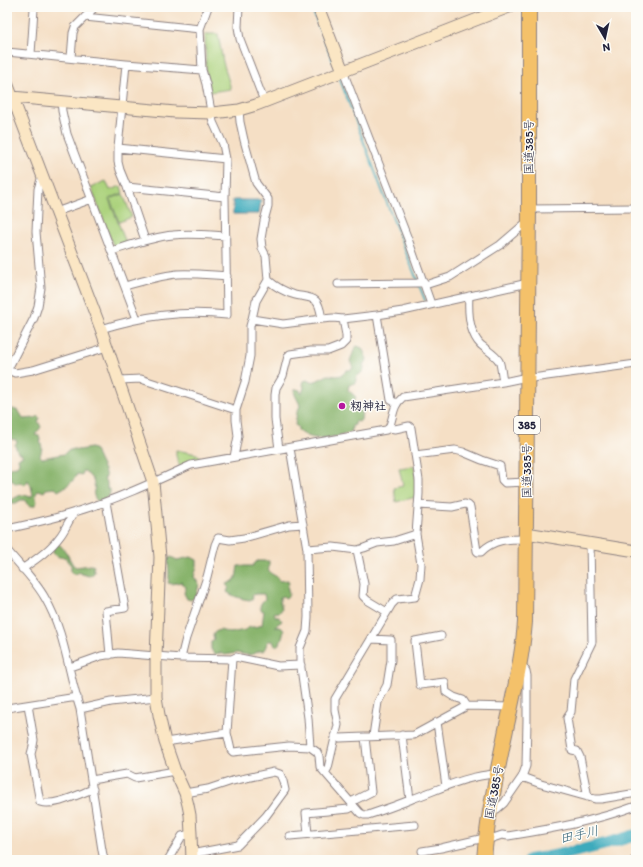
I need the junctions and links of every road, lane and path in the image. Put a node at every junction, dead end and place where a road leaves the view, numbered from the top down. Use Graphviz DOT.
graph roads {
  1 [pos="36,7"];
  2 [pos="95,7"];
  3 [pos="208,7"];
  4 [pos="239,7"];
  5 [pos="318,7"];
  6 [pos="509,7"];
  7 [pos="529,7"];
  8 [pos="85,17"];
  9 [pos="200,29"];
  10 [pos="7,52"];
  11 [pos="31,54"];
  12 [pos="71,58"];
  13 [pos="126,64"];
  14 [pos="202,70"];
  15 [pos="343,71"];
  16 [pos="7,83"];
  17 [pos="9,98"];
  18 [pos="61,101"];
  19 [pos="264,101"];
  20 [pos="122,106"];
  21 [pos="239,110"];
  22 [pos="212,113"];
  23 [pos="118,148"];
  24 [pos="226,159"];
  25 [pos="42,176"];
  26 [pos="127,187"];
  27 [pos="225,197"];
  28 [pos="92,199"];
  29 [pos="636,208"];
  30 [pos="56,212"];
  31 [pos="528,215"];
  32 [pos="226,236"];
  33 [pos="145,240"];
  34 [pos="112,251"];
  35 [pos="226,276"];
  36 [pos="268,280"];
  37 [pos="528,283"];
  38 [pos="338,284"];
  39 [pos="424,284"];
  40 [pos="125,286"];
  41 [pos="469,296"];
  42 [pos="431,304"];
  43 [pos="377,315"];
  44 [pos="137,319"];
  45 [pos="252,319"];
  46 [pos="322,319"];
  47 [pos="343,319"];
  48 [pos="100,329"];
  49 [pos="107,347"];
  50 [pos="636,364"];
  51 [pos="7,370"];
  52 [pos="527,377"];
  53 [pos="119,380"];
  54 [pos="503,382"];
  55 [pos="396,403"];
  56 [pos="236,410"];
  57 [pos="389,428"];
  58 [pos="290,448"];
  59 [pos="280,449"];
  60 [pos="415,455"];
  61 [pos="234,457"];
  62 [pos="153,482"];
  63 [pos="527,482"];
  64 [pos="106,502"];
  65 [pos="418,505"];
  66 [pos="74,513"];
  67 [pos="303,524"];
  68 [pos="7,529"];
  69 [pos="416,534"];
  70 [pos="526,536"];
  71 [pos="590,543"];
  72 [pos="307,549"];
  73 [pos="7,550"];
  74 [pos="357,550"];
  75 [pos="636,551"];
  76 [pos="22,569"];
  77 [pos="387,612"];
  78 [pos="441,636"];
  79 [pos="371,639"];
  80 [pos="110,655"];
  81 [pos="156,656"];
  82 [pos="181,658"];
  83 [pos="232,659"];
  84 [pos="520,663"];
  85 [pos="70,666"];
  86 [pos="301,666"];
  87 [pos="156,696"];
  88 [pos="76,697"];
  89 [pos="28,705"];
  90 [pos="467,706"];
  91 [pos="512,707"];
  92 [pos="7,708"];
  93 [pos="80,709"];
  94 [pos="437,722"];
  95 [pos="227,733"];
  96 [pos="402,735"];
  97 [pos="335,736"];
  98 [pos="373,736"];
  99 [pos="365,737"];
  100 [pos="165,742"];
  101 [pos="310,747"];
  102 [pos="323,770"];
  103 [pos="175,771"];
  104 [pos="498,774"];
  105 [pos="522,777"];
  106 [pos="91,780"];
  107 [pos="446,786"];
  108 [pos="93,789"];
  109 [pos="185,793"];
  110 [pos="636,794"];
  111 [pos="588,797"];
  112 [pos="410,800"];
  113 [pos="352,804"];
  114 [pos="636,806"];
  115 [pos="490,813"];
  116 [pos="364,815"];
  117 [pos="415,825"];
  118 [pos="366,829"];
  119 [pos="191,834"];
  120 [pos="308,834"];
  121 [pos="290,836"];
  122 [pos="486,839"];
  123 [pos="422,851"];
  124 [pos="192,857"];
  125 [pos="104,860"];
  126 [pos="168,860"];
  127 [pos="484,860"];
  1 -- 11 [label="street"];
  2 -- 8 [label="street"];
  3 -- 9 [label="street"];
  4 -- 19 [label="street"];
  5 -- 15 [label="street"];
  6 -- 15 [label="street"];
  7 -- 31 [label="highway, 国道385号 / 385"];
  8 -- 9 [label="street"];
  8 -- 12 [label="street"];
  9 -- 14 [label="street"];
  10 -- 11 [label="street"];
  11 -- 12 [label="street"];
  12 -- 13 [label="street"];
  13 -- 14 [label="street"];
  13 -- 20 [label="street"];
  14 -- 22 [label="street"];
  15 -- 19 [label="street"];
  15 -- 39 [label="street"];
  16 -- 17 [label="street"];
  17 -- 18 [label="street"];
  17 -- 25 [label="street"];
  18 -- 20 [label="street"];
  18 -- 28 [label="street"];
  19 -- 21 [label="street"];
  20 -- 22 [label="street"];
  20 -- 23 [label="street"];
  21 -- 22 [label="street"];
  21 -- 36 [label="street"];
  22 -- 24 [label="street"];
  23 -- 24 [label="street"];
  23 -- 26 [label="street"];
  24 -- 27 [label="street"];
  25 -- 30 [label="street"];
  25 -- 51 [label="street"];
  26 -- 27 [label="street"];
  26 -- 33 [label="street"];
  27 -- 32 [label="street"];
  28 -- 30 [label="street"];
  28 -- 34 [label="street"];
  29 -- 31 [label="street"];
  30 -- 48 [label="street"];
  31 -- 37 [label="highway, 国道385号 / 385"];
  31 -- 39 [label="street"];
  32 -- 33 [label="street"];
  32 -- 35 [label="street"];
  33 -- 34 [label="street"];
  34 -- 40 [label="street"];
  35 -- 40 [label="street"];
  35 -- 44 [label="street"];
  36 -- 45 [label="street"];
  36 -- 46 [label="street"];
  37 -- 41 [label="street"];
  37 -- 52 [label="highway, 国道385号 / 385"];
  38 -- 39 [label="street"];
  39 -- 42 [label="street"];
  40 -- 44 [label="street"];
  41 -- 42 [label="street"];
  41 -- 54 [label="street"];
  42 -- 43 [label="street"];
  43 -- 47 [label="street"];
  43 -- 55 [label="street"];
  44 -- 48 [label="street"];
  45 -- 46 [label="street"];
  45 -- 56 [label="street"];
  46 -- 47 [label="street"];
  47 -- 59 [label="street"];
  48 -- 49 [label="street"];
  49 -- 51 [label="street"];
  49 -- 53 [label="street"];
  50 -- 52 [label="street"];
  52 -- 54 [label="street"];
  52 -- 63 [label="highway, 国道385号 / 385"];
  53 -- 56 [label="street"];
  53 -- 62 [label="street"];
  54 -- 55 [label="street"];
  55 -- 57 [label="street"];
  56 -- 61 [label="street"];
  57 -- 58 [label="street"];
  57 -- 60 [label="street"];
  58 -- 59 [label="street"];
  58 -- 67 [label="street"];
  59 -- 61 [label="street"];
  60 -- 63 [label="street"];
  60 -- 65 [label="street"];
  61 -- 62 [label="street"];
  62 -- 64 [label="street"];
  62 -- 81 [label="street"];
  63 -- 70 [label="highway, 国道385号 / 385"];
  64 -- 66 [label="street"];
  64 -- 80 [label="street"];
  65 -- 69 [label="street"];
  65 -- 70 [label="street"];
  66 -- 68 [label="street"];
  66 -- 76 [label="street"];
  67 -- 72 [label="street"];
  67 -- 82 [label="street"];
  69 -- 74 [label="street"];
  69 -- 77 [label="street"];
  70 -- 71 [label="street"];
  70 -- 84 [label="highway, 国道385号 / 385"];
  71 -- 75 [label="street"];
  71 -- 111 [label="street"];
  72 -- 74 [label="street"];
  72 -- 86 [label="street"];
  73 -- 76 [label="street"];
  74 -- 77 [label="street"];
  76 -- 85 [label="street"];
  77 -- 79 [label="street"];
  78 -- 90 [label="street"];
  79 -- 97 [label="street"];
  79 -- 98 [label="street"];
  80 -- 81 [label="street"];
  80 -- 85 [label="street"];
  81 -- 82 [label="street"];
  81 -- 87 [label="street"];
  82 -- 83 [label="street"];
  83 -- 86 [label="street"];
  83 -- 95 [label="street"];
  84 -- 91 [label="highway, 国道385号 / 385"];
  84 -- 105 [label="street"];
  85 -- 88 [label="street"];
  86 -- 101 [label="street"];
  87 -- 93 [label="street"];
  87 -- 100 [label="street"];
  88 -- 89 [label="street"];
  88 -- 93 [label="street"];
  89 -- 92 [label="street"];
  89 -- 108 [label="street"];
  90 -- 91 [label="street"];
  90 -- 94 [label="street"];
  91 -- 104 [label="highway, 国道385号 / 385"];
  93 -- 106 [label="street"];
  94 -- 96 [label="street"];
  94 -- 107 [label="street"];
  95 -- 100 [label="street"];
  95 -- 101 [label="street"];
  96 -- 98 [label="street"];
  96 -- 112 [label="street"];
  97 -- 99 [label="street"];
  97 -- 102 [label="street"];
  98 -- 99 [label="street"];
  99 -- 113 [label="street"];
  100 -- 103 [label="street"];
  101 -- 102 [label="street"];
  102 -- 113 [label="street"];
  103 -- 106 [label="street"];
  103 -- 109 [label="street"];
  104 -- 107 [label="street"];
  104 -- 115 [label="highway, 国道385号 / 385"];
  105 -- 111 [label="street"];
  105 -- 115 [label="street"];
  106 -- 108 [label="street"];
  107 -- 112 [label="street"];
  108 -- 125 [label="street"];
  109 -- 119 [label="street"];
  109 -- 124 [label="street"];
  110 -- 111 [label="street"];
  112 -- 116 [label="street"];
  113 -- 116 [label="street"];
  113 -- 120 [label="street"];
  114 -- 122 [label="street"];
  115 -- 122 [label="highway, 国道385号 / 385"];
  116 -- 118 [label="street"];
  117 -- 118 [label="street"];
  118 -- 120 [label="street"];
  119 -- 124 [label="street"];
  119 -- 126 [label="street"];
  120 -- 121 [label="street"];
  122 -- 123 [label="street"];
  122 -- 127 [label="highway, 国道385号 / 385"];
}
